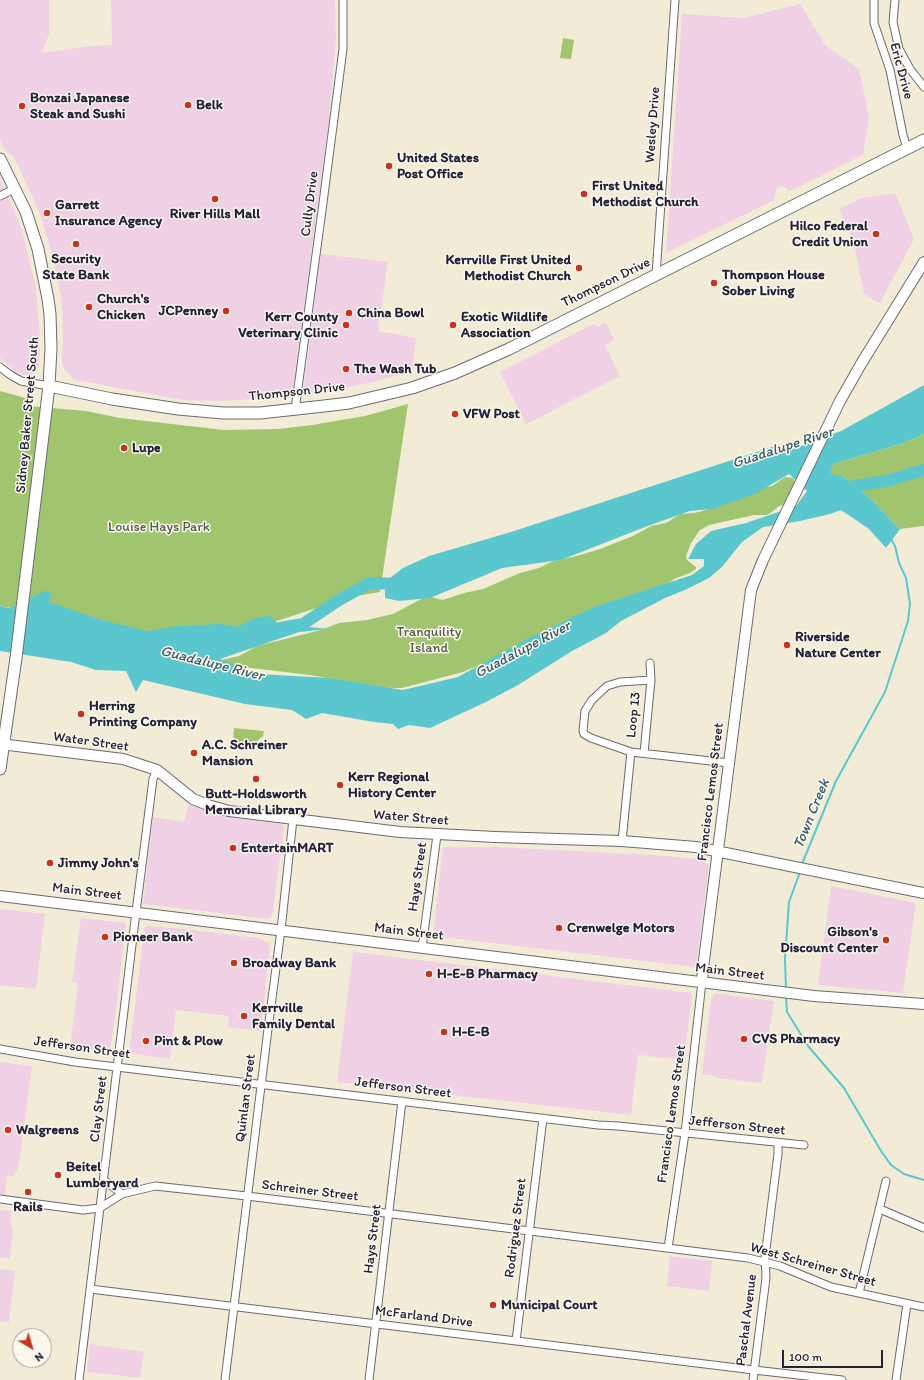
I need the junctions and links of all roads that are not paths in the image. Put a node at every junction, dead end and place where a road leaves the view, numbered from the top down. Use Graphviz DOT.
graph roads {
  1 [pos="343,0"];
  2 [pos="675,0"];
  3 [pos="874,0"];
  4 [pos="895,0"];
  5 [pos="924,87"];
  6 [pos="924,140"];
  7 [pos="924,146"];
  8 [pos="909,147"];
  9 [pos="0,159"];
  10 [pos="16,188"];
  11 [pos="0,196"];
  12 [pos="924,262"];
  13 [pos="656,275"];
  14 [pos="0,367"];
  15 [pos="48,386"];
  16 [pos="295,410"];
  17 [pos="650,663"];
  18 [pos="651,680"];
  19 [pos="2,745"];
  20 [pos="631,752"];
  21 [pos="644,753"];
  22 [pos="729,763"];
  23 [pos="0,769"];
  24 [pos="157,770"];
  25 [pos="293,819"];
  26 [pos="437,834"];
  27 [pos="622,841"];
  28 [pos="718,851"];
  29 [pos="924,893"];
  30 [pos="0,896"];
  31 [pos="136,912"];
  32 [pos="281,930"];
  33 [pos="422,948"];
  34 [pos="702,982"];
  35 [pos="924,1004"];
  36 [pos="0,1049"];
  37 [pos="118,1067"];
  38 [pos="262,1084"];
  39 [pos="402,1101"];
  40 [pos="543,1118"];
  41 [pos="685,1133"];
  42 [pos="778,1144"];
  43 [pos="804,1146"];
  44 [pos="104,1180"];
  45 [pos="886,1182"];
  46 [pos="122,1194"];
  47 [pos="247,1196"];
  48 [pos="0,1199"];
  49 [pos="100,1208"];
  50 [pos="880,1209"];
  51 [pos="390,1214"];
  52 [pos="924,1228"];
  53 [pos="529,1231"];
  54 [pos="622,1242"];
  55 [pos="668,1248"];
  56 [pos="766,1262"];
  57 [pos="90,1289"];
  58 [pos="860,1293"];
  59 [pos="907,1304"];
  60 [pos="233,1307"];
  61 [pos="924,1307"];
  62 [pos="376,1324"];
  63 [pos="516,1341"];
  64 [pos="754,1370"];
  65 [pos="79,1380"];
  66 [pos="225,1380"];
  67 [pos="369,1380"];
  68 [pos="753,1380"];
  69 [pos="842,1380"];
  70 [pos="896,1380"];
  1 -- 16 [label="street, Cully Drive"];
  2 -- 13 [label="street, Wesley Drive"];
  3 -- 8 [label="street, Eric Drive"];
  4 -- 5 [label="street"];
  6 -- 8 [label="main road, Thompson Drive"];
  7 -- 8 [label="main road"];
  8 -- 13 [label="main road, Thompson Drive"];
  9 -- 10 [label="main road, Sidney Baker Street South"];
  10 -- 11 [label="street"];
  10 -- 15 [label="main road, Sidney Baker Street South"];
  12 -- 22 [label="street, Francisco Lemos Street"];
  13 -- 16 [label="main road, Thompson Drive"];
  14 -- 15 [label="street"];
  15 -- 16 [label="main road, Thompson Drive"];
  15 -- 19 [label="main road, Sidney Baker Street South"];
  17 -- 18 [label="street, Loop 13"];
  18 -- 20 [label="street, Loop 13"];
  18 -- 21 [label="street, Loop 13"];
  19 -- 23 [label="main road, Sidney Baker Street South"];
  19 -- 24 [label="street, Water Street"];
  20 -- 21 [label="street"];
  20 -- 27 [label="street"];
  21 -- 22 [label="street"];
  22 -- 28 [label="street, Francisco Lemos Street"];
  24 -- 25 [label="street, Water Street"];
  24 -- 31 [label="street, Clay Street"];
  25 -- 26 [label="street, Water Street"];
  25 -- 32 [label="street, Quinlan Street"];
  26 -- 27 [label="street, Water Street"];
  26 -- 33 [label="street, Hays Street"];
  27 -- 28 [label="street, Water Street"];
  28 -- 29 [label="street, Water Street"];
  28 -- 34 [label="street, Francisco Lemos Street"];
  30 -- 31 [label="street, Main Street"];
  31 -- 32 [label="street, Main Street"];
  31 -- 37 [label="street, Clay Street"];
  32 -- 33 [label="street, Main Street"];
  32 -- 38 [label="street, Quinlan Street"];
  33 -- 34 [label="street, Main Street"];
  34 -- 35 [label="street, Main Street"];
  34 -- 41 [label="street, Francisco Lemos Street"];
  36 -- 37 [label="street, Jefferson Street"];
  37 -- 38 [label="street, Jefferson Street"];
  37 -- 44 [label="street, Clay Street"];
  38 -- 39 [label="street, Jefferson Street"];
  38 -- 47 [label="street, Quinlan Street"];
  39 -- 40 [label="street, Jefferson Street"];
  39 -- 51 [label="street, Hays Street"];
  40 -- 41 [label="street, Jefferson Street"];
  40 -- 53 [label="street, Rodriguez Street"];
  41 -- 42 [label="street, Jefferson Street"];
  41 -- 55 [label="street, Francisco Lemos Street"];
  42 -- 43 [label="street, Jefferson Street"];
  42 -- 56 [label="street, Paschal Avenue"];
  44 -- 46 [label="street"];
  44 -- 49 [label="street, Clay Street"];
  45 -- 50 [label="street"];
  46 -- 47 [label="street, Schreiner Street"];
  46 -- 49 [label="street, Schreiner Street"];
  47 -- 51 [label="street, Schreiner Street"];
  47 -- 60 [label="street, Quinlan Street"];
  48 -- 49 [label="street, Schreiner Street"];
  49 -- 57 [label="street, Clay Street"];
  50 -- 52 [label="street"];
  50 -- 58 [label="street"];
  51 -- 53 [label="street, Schreiner Street"];
  51 -- 62 [label="street, Hays Street"];
  53 -- 54 [label="street, Schreiner Street"];
  53 -- 63 [label="street, Rodriguez Street"];
  54 -- 55 [label="street, West Schreiner Street"];
  55 -- 56 [label="street, West Schreiner Street"];
  56 -- 58 [label="street, West Schreiner Street"];
  56 -- 64 [label="street, Paschal Avenue"];
  57 -- 60 [label="street, McFarland Drive"];
  57 -- 65 [label="street, Clay Street"];
  58 -- 59 [label="street, West Schreiner Street"];
  59 -- 61 [label="street, West Schreiner Street"];
  59 -- 70 [label="street"];
  60 -- 62 [label="street, McFarland Drive"];
  60 -- 66 [label="street, Quinlan Street"];
  62 -- 63 [label="street, McFarland Drive"];
  62 -- 67 [label="street, Hays Street"];
  63 -- 64 [label="street, McFarland Drive"];
  64 -- 68 [label="street, Paschal Avenue"];
  64 -- 69 [label="street, McFarland Drive"];
}
